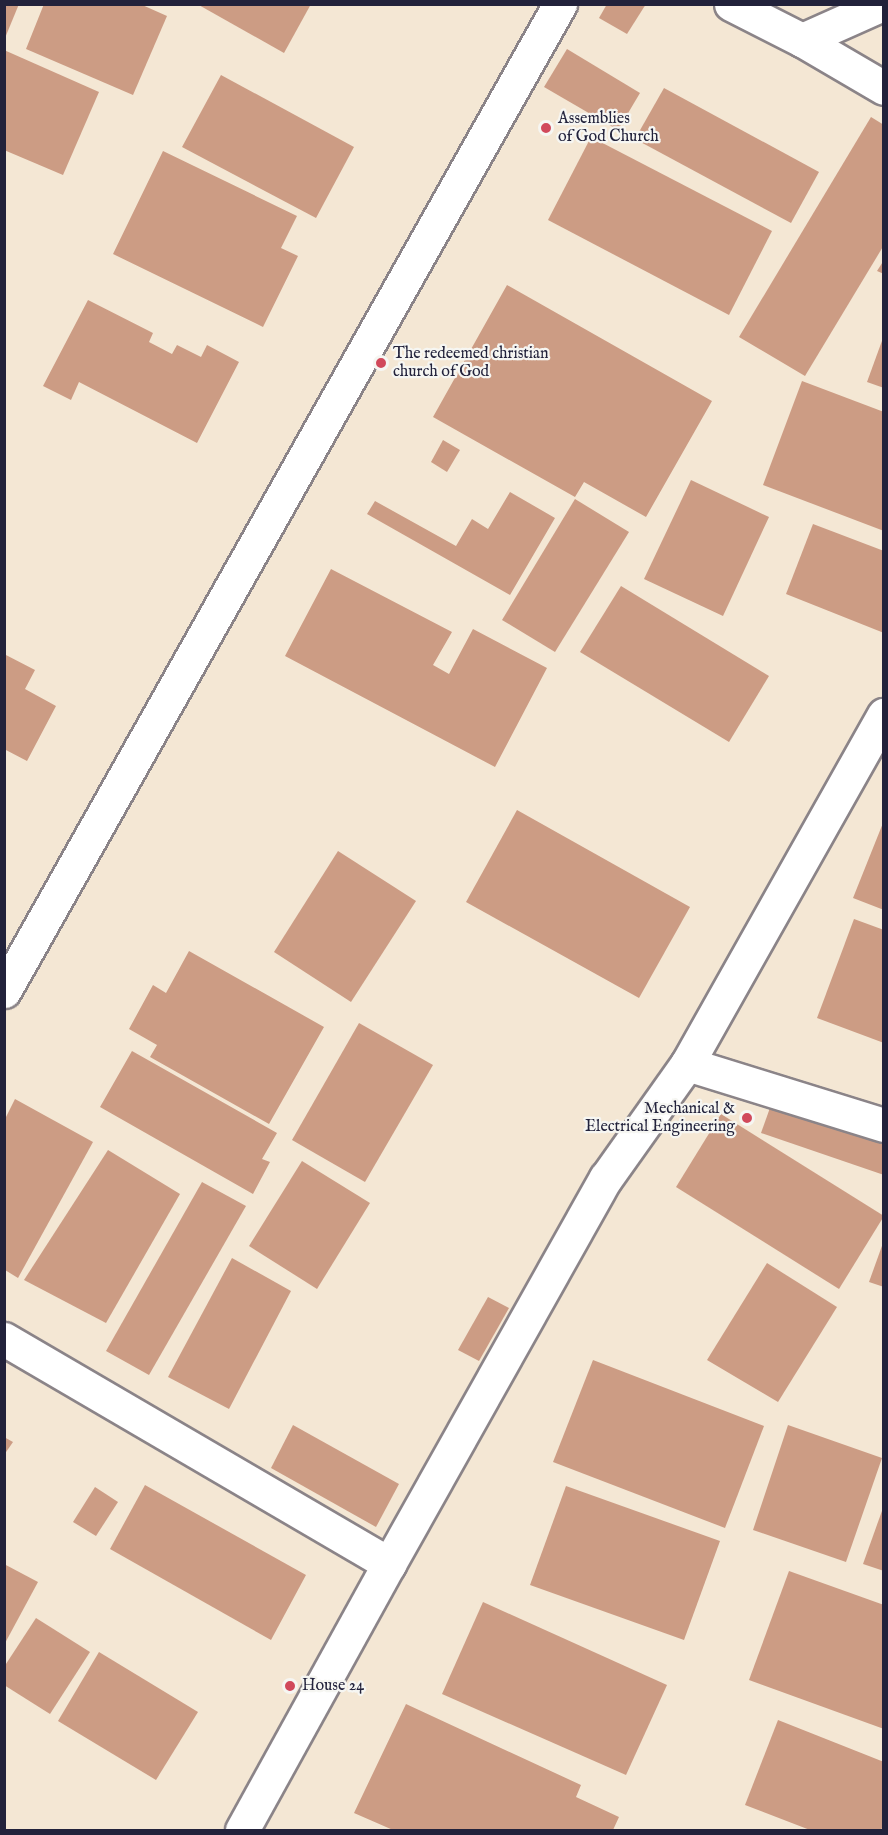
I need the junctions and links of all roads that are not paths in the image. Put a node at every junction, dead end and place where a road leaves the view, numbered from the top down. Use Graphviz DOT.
graph roads {
  1 [pos="560,4"];
  2 [pos="731,4"];
  3 [pos="883,4"];
  4 [pos="802,40"];
  5 [pos="884,88"];
  6 [pos="884,715"];
  7 [pos="4,991"];
  8 [pos="687,1064"];
  9 [pos="884,1125"];
  10 [pos="4,1339"];
  11 [pos="389,1564"];
  12 [pos="242,1830"];
  1 -- 7 [label="street"];
  2 -- 4 [label="street"];
  3 -- 4 [label="street"];
  4 -- 5 [label="street"];
  6 -- 8 [label="street"];
  8 -- 9 [label="street"];
  8 -- 11 [label="street"];
  10 -- 11 [label="street"];
  11 -- 12 [label="street"];
}
